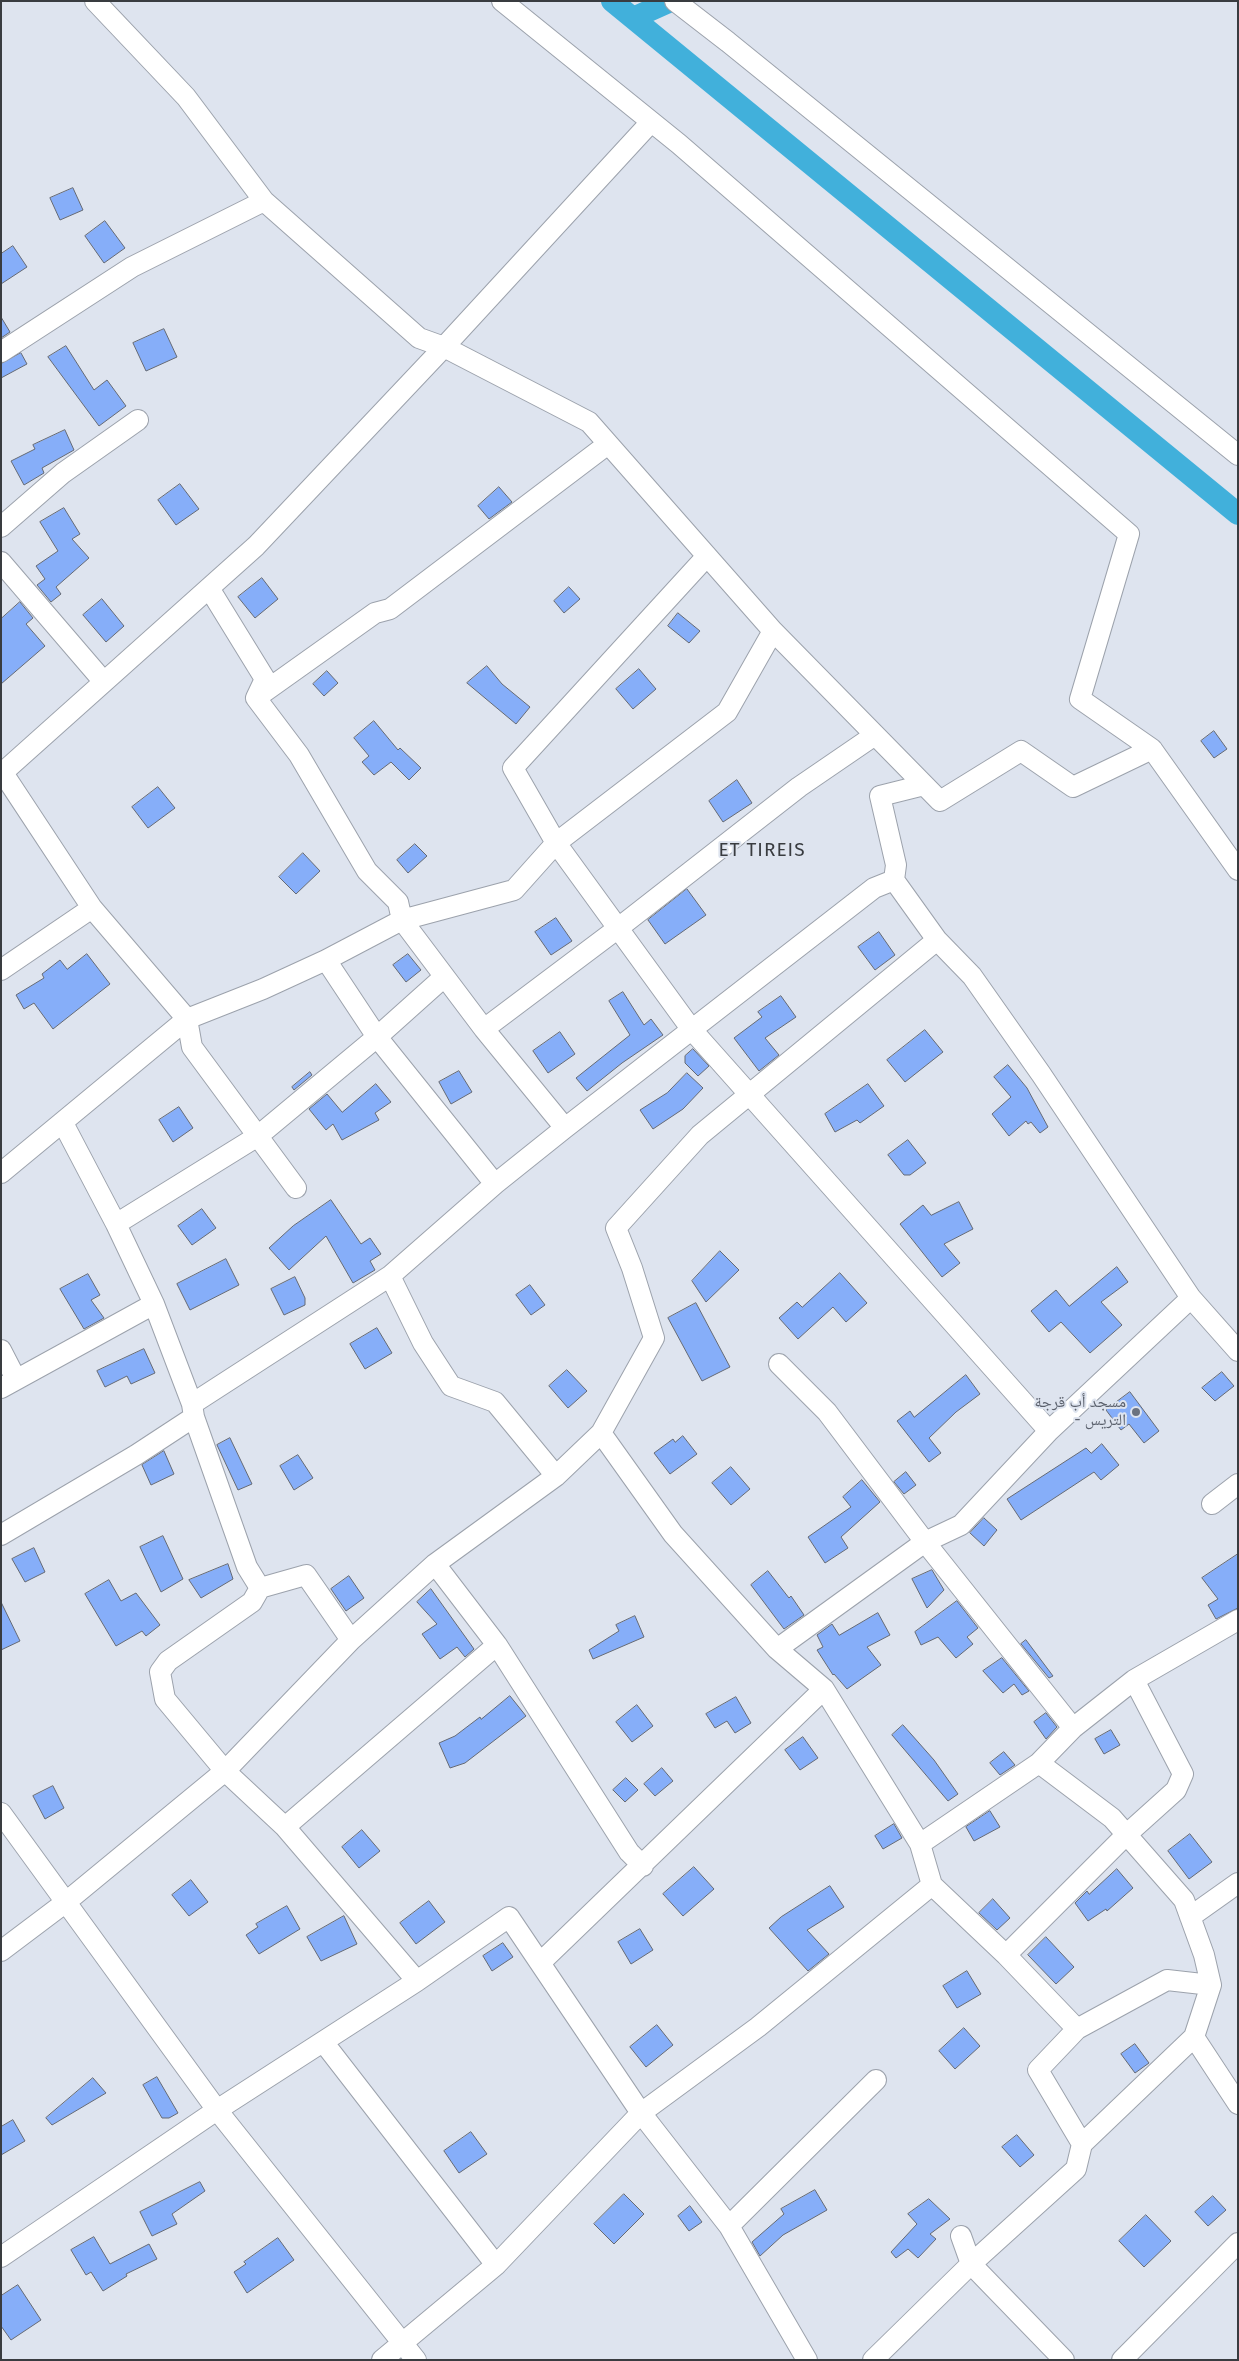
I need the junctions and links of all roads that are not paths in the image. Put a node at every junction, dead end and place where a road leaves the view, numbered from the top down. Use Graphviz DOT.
graph roads {
  1 [pos="94,1"];
  2 [pos="502,1"];
  3 [pos="675,1"];
  4 [pos="651,122"];
  5 [pos="264,201"];
  6 [pos="444,347"];
  7 [pos="1,352"];
  8 [pos="138,420"];
  9 [pos="608,444"];
  10 [pos="1238,455"];
  11 [pos="1,527"];
  12 [pos="707,556"];
  13 [pos="1,562"];
  14 [pos="209,588"];
  15 [pos="773,631"];
  16 [pos="104,682"];
  17 [pos="256,698"];
  18 [pos="875,735"];
  19 [pos="1152,749"];
  20 [pos="2,774"];
  21 [pos="924,785"];
  22 [pos="556,843"];
  23 [pos="1238,870"];
  24 [pos="894,880"];
  25 [pos="92,908"];
  26 [pos="402,920"];
  27 [pos="617,929"];
  28 [pos="937,940"];
  29 [pos="326,960"];
  30 [pos="1,970"];
  31 [pos="444,977"];
  32 [pos="187,1019"];
  33 [pos="484,1029"];
  34 [pos="692,1030"];
  35 [pos="377,1037"];
  36 [pos="751,1095"];
  37 [pos="63,1123"];
  38 [pos="564,1128"];
  39 [pos="258,1136"];
  40 [pos="2,1170"];
  41 [pos="494,1184"];
  42 [pos="296,1188"];
  43 [pos="116,1224"];
  44 [pos="390,1276"];
  45 [pos="1191,1298"];
  46 [pos="154,1304"];
  47 [pos="1,1350"];
  48 [pos="1238,1351"];
  49 [pos="779,1364"];
  50 [pos="9,1383"];
  51 [pos="193,1411"];
  52 [pos="1049,1431"];
  53 [pos="601,1433"];
  54 [pos="556,1476"];
  55 [pos="1238,1484"];
  56 [pos="1212,1504"];
  57 [pos="1,1535"];
  58 [pos="924,1542"];
  59 [pos="435,1564"];
  60 [pos="260,1588"];
  61 [pos="1238,1620"];
  62 [pos="351,1640"];
  63 [pos="498,1645"];
  64 [pos="777,1649"];
  65 [pos="1134,1680"];
  66 [pos="824,1689"];
  67 [pos="1073,1728"];
  68 [pos="1039,1763"];
  69 [pos="225,1771"];
  70 [pos="1,1813"];
  71 [pos="285,1827"];
  72 [pos="1126,1835"];
  73 [pos="920,1844"];
  74 [pos="643,1866"];
  75 [pos="1238,1883"];
  76 [pos="932,1885"];
  77 [pos="66,1902"];
  78 [pos="1190,1917"];
  79 [pos="1,1951"];
  80 [pos="1006,1955"];
  81 [pos="541,1962"];
  82 [pos="417,1981"];
  83 [pos="1211,1985"];
  84 [pos="1077,2029"];
  85 [pos="1194,2038"];
  86 [pos="324,2043"];
  87 [pos="876,2080"];
  88 [pos="1238,2104"];
  89 [pos="217,2110"];
  90 [pos="641,2113"];
  91 [pos="1082,2144"];
  92 [pos="729,2226"];
  93 [pos="961,2236"];
  94 [pos="1238,2243"];
  95 [pos="1,2256"];
  96 [pos="971,2264"];
  97 [pos="496,2265"];
  98 [pos="403,2342"];
  99 [pos="382,2360"];
  100 [pos="416,2360"];
  101 [pos="807,2360"];
  102 [pos="873,2360"];
  103 [pos="1064,2360"];
  104 [pos="1122,2360"];
  1 -- 5 [label="street"];
  2 -- 4 [label="street"];
  3 -- 10 [label="street"];
  4 -- 6 [label="street"];
  4 -- 19 [label="street"];
  5 -- 6 [label="street"];
  5 -- 7 [label="street"];
  6 -- 9 [label="street"];
  6 -- 14 [label="street"];
  8 -- 11 [label="street"];
  9 -- 12 [label="street"];
  9 -- 17 [label="street"];
  12 -- 15 [label="street"];
  12 -- 22 [label="street"];
  13 -- 16 [label="street"];
  14 -- 16 [label="street"];
  14 -- 17 [label="street"];
  15 -- 18 [label="street"];
  15 -- 22 [label="street"];
  16 -- 20 [label="street"];
  17 -- 26 [label="street"];
  18 -- 21 [label="street"];
  18 -- 27 [label="street"];
  19 -- 21 [label="street"];
  19 -- 23 [label="street"];
  20 -- 25 [label="street"];
  21 -- 24 [label="street"];
  22 -- 26 [label="street"];
  22 -- 27 [label="street"];
  24 -- 28 [label="street"];
  24 -- 34 [label="street"];
  25 -- 30 [label="street"];
  25 -- 32 [label="street"];
  26 -- 29 [label="street"];
  26 -- 31 [label="street"];
  27 -- 33 [label="street"];
  27 -- 34 [label="street"];
  28 -- 36 [label="street"];
  28 -- 45 [label="street"];
  29 -- 32 [label="street"];
  29 -- 35 [label="street"];
  31 -- 33 [label="street"];
  31 -- 35 [label="street"];
  32 -- 37 [label="street"];
  32 -- 39 [label="street"];
  33 -- 38 [label="street"];
  34 -- 36 [label="street"];
  34 -- 38 [label="street"];
  35 -- 39 [label="street"];
  35 -- 41 [label="street"];
  36 -- 52 [label="street"];
  36 -- 53 [label="street"];
  37 -- 40 [label="street"];
  37 -- 43 [label="street"];
  38 -- 41 [label="street"];
  39 -- 42 [label="street"];
  39 -- 43 [label="street"];
  41 -- 44 [label="street"];
  43 -- 46 [label="street"];
  44 -- 51 [label="street"];
  44 -- 54 [label="street"];
  45 -- 48 [label="street"];
  45 -- 52 [label="street"];
  46 -- 50 [label="street"];
  46 -- 51 [label="street"];
  47 -- 50 [label="street"];
  49 -- 58 [label="street"];
  51 -- 57 [label="street"];
  51 -- 60 [label="street"];
  52 -- 58 [label="street"];
  53 -- 54 [label="street"];
  53 -- 64 [label="street"];
  54 -- 59 [label="street"];
  55 -- 56 [label="street"];
  58 -- 64 [label="street"];
  58 -- 67 [label="street"];
  59 -- 62 [label="street"];
  59 -- 63 [label="street"];
  60 -- 62 [label="street"];
  60 -- 69 [label="street"];
  61 -- 65 [label="street"];
  62 -- 69 [label="street"];
  63 -- 71 [label="street"];
  63 -- 74 [label="street"];
  64 -- 66 [label="street"];
  65 -- 67 [label="street"];
  65 -- 72 [label="street"];
  66 -- 73 [label="street"];
  66 -- 74 [label="street"];
  67 -- 68 [label="street"];
  68 -- 72 [label="street"];
  68 -- 73 [label="street"];
  69 -- 71 [label="street"];
  69 -- 77 [label="street"];
  70 -- 77 [label="street"];
  71 -- 82 [label="street"];
  72 -- 78 [label="street"];
  72 -- 80 [label="street"];
  73 -- 76 [label="street"];
  74 -- 81 [label="street"];
  75 -- 78 [label="street"];
  76 -- 80 [label="street"];
  76 -- 90 [label="street"];
  77 -- 79 [label="street"];
  77 -- 89 [label="street"];
  78 -- 83 [label="street"];
  80 -- 84 [label="street"];
  81 -- 82 [label="street"];
  81 -- 90 [label="street"];
  82 -- 86 [label="street"];
  83 -- 84 [label="street"];
  83 -- 85 [label="street"];
  84 -- 91 [label="street"];
  85 -- 88 [label="street"];
  85 -- 91 [label="street"];
  86 -- 89 [label="street"];
  86 -- 97 [label="street"];
  87 -- 92 [label="street"];
  89 -- 95 [label="street"];
  89 -- 98 [label="street"];
  90 -- 92 [label="street"];
  90 -- 97 [label="street"];
  91 -- 96 [label="street"];
  92 -- 101 [label="street"];
  93 -- 96 [label="street"];
  94 -- 104 [label="street"];
  96 -- 102 [label="street"];
  96 -- 103 [label="street"];
  97 -- 98 [label="street"];
  98 -- 99 [label="street"];
  98 -- 100 [label="street"];
}
